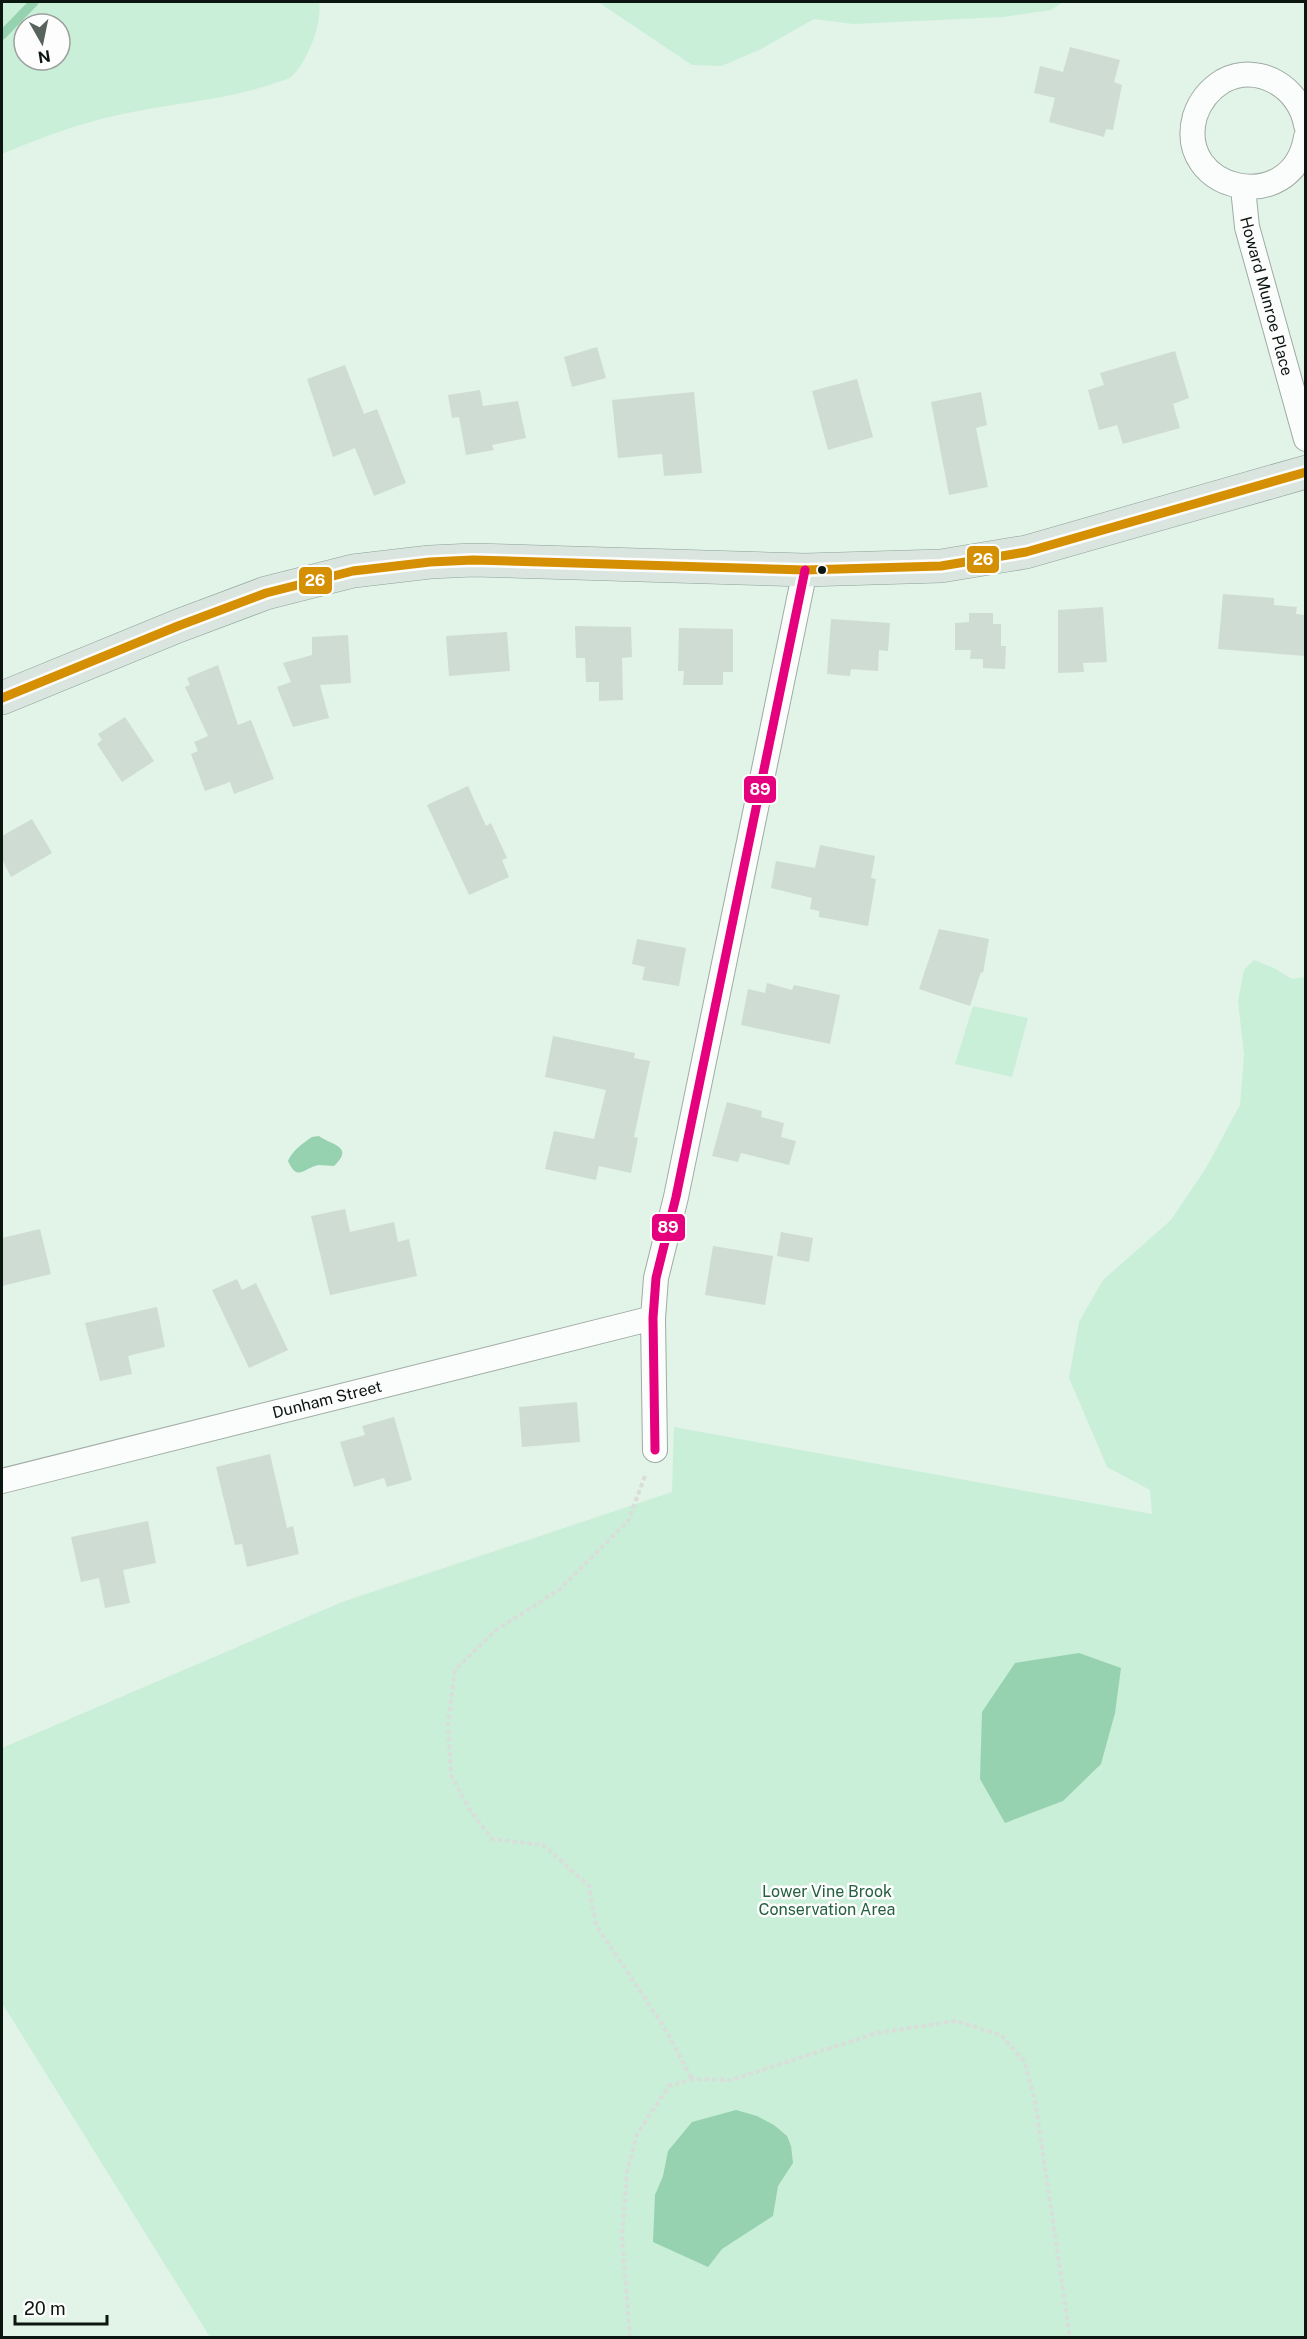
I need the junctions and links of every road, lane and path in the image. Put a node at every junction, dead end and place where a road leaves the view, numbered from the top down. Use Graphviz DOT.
graph roads {
  1 [pos="1305,125"];
  2 [pos="1305,138"];
  3 [pos="1243,188"];
  4 [pos="1305,439"];
  5 [pos="1305,472"];
  6 [pos="805,570"];
  7 [pos="2,698"];
  8 [pos="653,1318"];
  9 [pos="655,1450"];
  10 [pos="2,1481"];
  11 [pos="692,2079"];
  12 [pos="630,2337"];
  13 [pos="1071,2337"];
  1 -- 3 [label="street"];
  2 -- 3 [label="street"];
  3 -- 4 [label="street, Howard Munroe Place"];
  5 -- 6 [label="main road"];
  6 -- 7 [label="main road"];
  6 -- 8 [label="street"];
  8 -- 9 [label="street"];
  8 -- 10 [label="street, Dunham Street"];
  9 -- 11 [label="path"];
  11 -- 12 [label="path"];
  11 -- 13 [label="path"];
}
